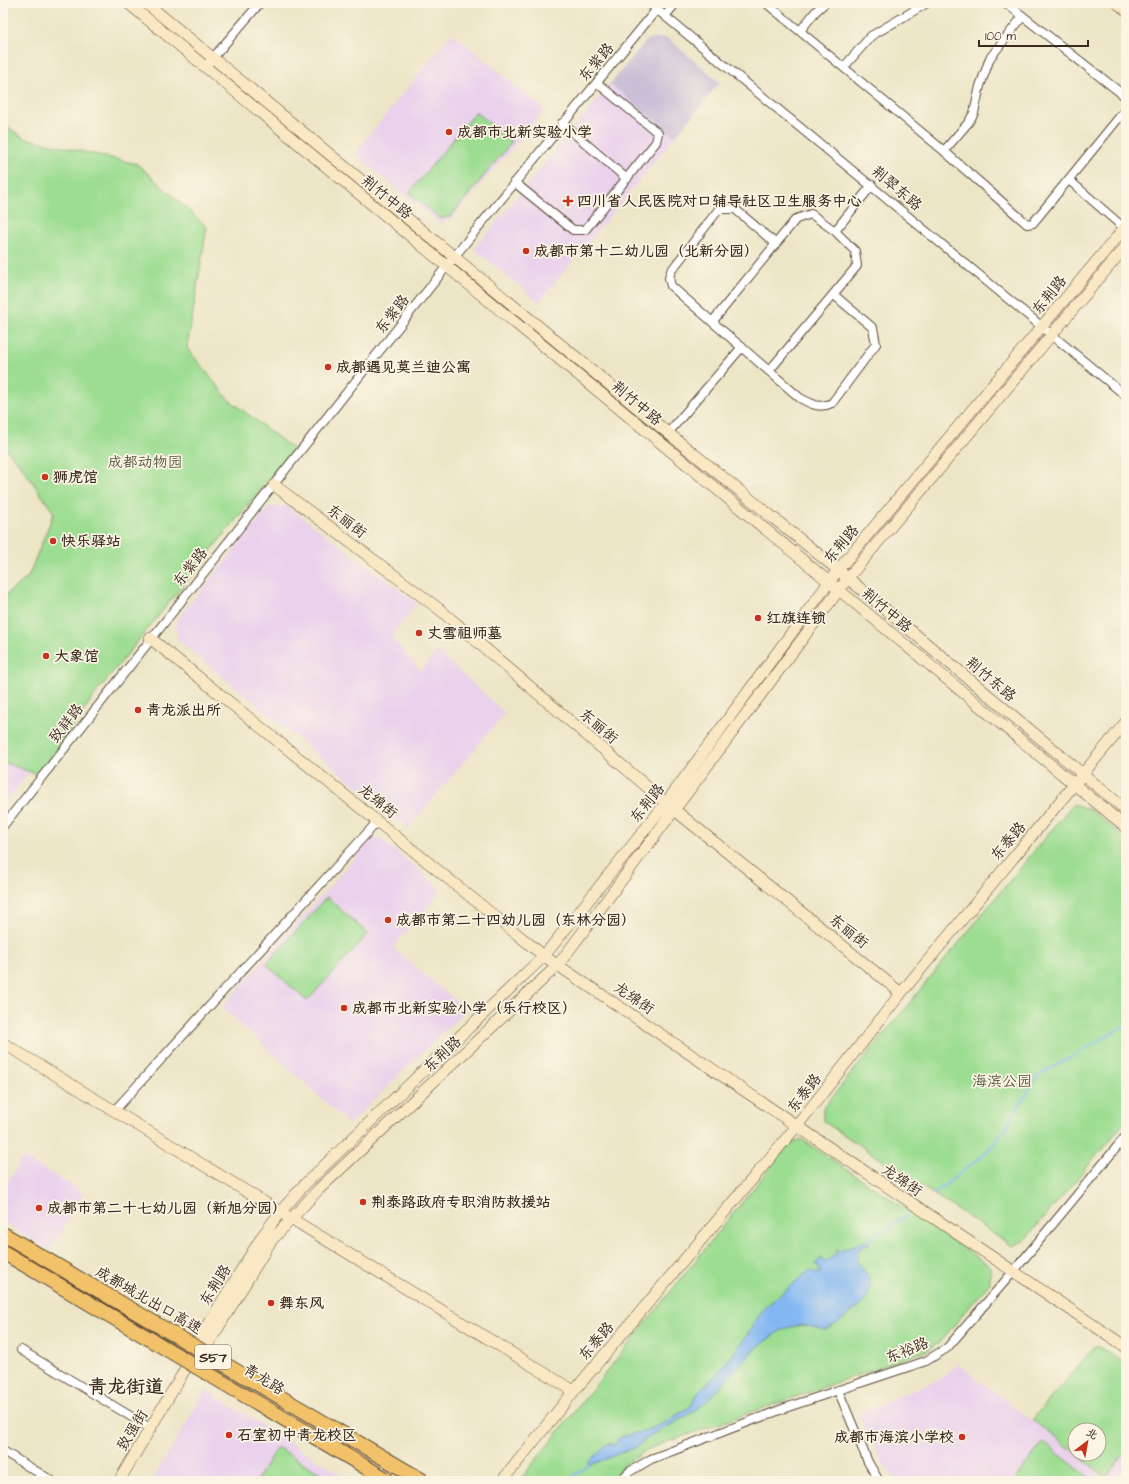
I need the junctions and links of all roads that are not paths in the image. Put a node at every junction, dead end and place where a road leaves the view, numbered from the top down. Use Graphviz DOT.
graph roads {
  1 [pos="128,3"];
  2 [pos="146,3"];
  3 [pos="260,3"];
  4 [pos="649,3"];
  5 [pos="676,3"];
  6 [pos="766,3"];
  7 [pos="825,3"];
  8 [pos="927,3"];
  9 [pos="1006,3"];
  10 [pos="1117,3"];
  11 [pos="657,9"];
  12 [pos="1126,10"];
  13 [pos="665,16"];
  14 [pos="1023,16"];
  15 [pos="800,31"];
  16 [pos="209,62"];
  17 [pos="844,67"];
  18 [pos="597,83"];
  19 [pos="1126,97"];
  20 [pos="1126,109"];
  21 [pos="562,123"];
  22 [pos="944,151"];
  23 [pos="627,179"];
  24 [pos="1069,180"];
  25 [pos="514,182"];
  26 [pos="872,185"];
  27 [pos="1125,227"];
  28 [pos="835,231"];
  29 [pos="775,243"];
  30 [pos="1126,246"];
  31 [pos="451,261"];
  32 [pos="834,295"];
  33 [pos="713,321"];
  34 [pos="1042,328"];
  35 [pos="1052,334"];
  36 [pos="742,347"];
  37 [pos="769,371"];
  38 [pos="1126,396"];
  39 [pos="668,433"];
  40 [pos="274,485"];
  41 [pos="838,570"];
  42 [pos="848,578"];
  43 [pos="830,582"];
  44 [pos="840,590"];
  45 [pos="150,638"];
  46 [pos="1126,722"];
  47 [pos="1082,774"];
  48 [pos="1075,785"];
  49 [pos="670,806"];
  50 [pos="1126,810"];
  51 [pos="378,820"];
  52 [pos="3,826"];
  53 [pos="1126,828"];
  54 [pos="544,956"];
  55 [pos="558,965"];
  56 [pos="901,993"];
  57 [pos="3,1043"];
  58 [pos="115,1110"];
  59 [pos="796,1127"];
  60 [pos="1126,1138"];
  61 [pos="281,1211"];
  62 [pos="292,1218"];
  63 [pos="3,1234"];
  64 [pos="3,1242"];
  65 [pos="3,1252"];
  66 [pos="1014,1272"];
  67 [pos="1126,1347"];
  68 [pos="21,1350"];
  69 [pos="195,1356"];
  70 [pos="183,1373"];
  71 [pos="838,1390"];
  72 [pos="574,1391"];
  73 [pos="150,1428"];
  74 [pos="3,1451"];
  75 [pos="52,1481"];
  76 [pos="119,1481"];
  77 [pos="389,1481"];
  78 [pos="406,1481"];
  79 [pos="423,1481"];
  80 [pos="502,1481"];
  81 [pos="620,1481"];
  82 [pos="879,1481"];
  1 -- 16 [label="street, 荆竹中路"];
  2 -- 16 [label="street, 荆竹中路"];
  3 -- 16 [label="street"];
  4 -- 11 [label="street, 荆翠东路"];
  5 -- 13 [label="street"];
  6 -- 15 [label="street"];
  7 -- 15 [label="street"];
  8 -- 17 [label="street"];
  9 -- 14 [label="street"];
  10 -- 12 [label="street"];
  11 -- 13 [label="street, 荆翠东路"];
  11 -- 18 [label="street, 东紫路"];
  13 -- 26 [label="street, 荆翠东路"];
  14 -- 19 [label="street"];
  14 -- 22 [label="street"];
  15 -- 17 [label="street"];
  16 -- 31 [label="street, 荆竹中路"];
  17 -- 22 [label="street"];
  18 -- 21 [label="street, 东紫路"];
  18 -- 23 [label="street"];
  20 -- 24 [label="street"];
  21 -- 23 [label="street"];
  21 -- 25 [label="street, 东紫路"];
  22 -- 24 [label="street"];
  23 -- 25 [label="street"];
  24 -- 27 [label="street"];
  25 -- 31 [label="street, 东紫路"];
  26 -- 28 [label="street"];
  26 -- 34 [label="street, 荆翠东路"];
  27 -- 34 [label="street, 东荆路"];
  28 -- 29 [label="street"];
  28 -- 32 [label="street"];
  29 -- 33 [label="street"];
  29 -- 33 [label="street"];
  30 -- 35 [label="street, 东荆路"];
  31 -- 39 [label="street, 荆竹中路"];
  31 -- 40 [label="street, 东紫路"];
  31 -- 43 [label="street, 荆竹中路"];
  32 -- 37 [label="street"];
  32 -- 37 [label="street"];
  33 -- 36 [label="street"];
  34 -- 35 [label="street, 荆翠东路"];
  34 -- 41 [label="street, 东荆路"];
  35 -- 38 [label="street, 荆翠东路"];
  35 -- 42 [label="street, 东荆路"];
  36 -- 37 [label="street"];
  36 -- 39 [label="street"];
  39 -- 41 [label="street, 荆竹中路"];
  40 -- 45 [label="street, 东紫路"];
  40 -- 49 [label="street, 东丽街"];
  41 -- 42 [label="street, 荆竹东路"];
  41 -- 43 [label="street, 东荆路"];
  42 -- 44 [label="street, 东荆路"];
  42 -- 47 [label="street, 荆竹东路"];
  43 -- 44 [label="street, 荆竹中路"];
  43 -- 49 [label="street, 东荆路"];
  44 -- 48 [label="street, 荆竹中路"];
  44 -- 49 [label="street, 东荆路"];
  45 -- 51 [label="street, 龙绵街"];
  45 -- 52 [label="street, 致祥路"];
  46 -- 47 [label="street, 东泰路"];
  47 -- 48 [label="street, 东泰路"];
  47 -- 50 [label="street, 荆竹东路"];
  48 -- 53 [label="street, 荆竹中路"];
  48 -- 56 [label="street, 东泰路"];
  49 -- 54 [label="street, 东荆路"];
  49 -- 55 [label="street, 东荆路"];
  49 -- 56 [label="street, 东丽街"];
  51 -- 54 [label="street, 龙绵街"];
  51 -- 58 [label="street"];
  54 -- 55 [label="street, 龙绵街"];
  54 -- 61 [label="street, 东荆路"];
  55 -- 59 [label="street, 龙绵街"];
  55 -- 62 [label="street, 东荆路"];
  56 -- 59 [label="street, 东泰路"];
  57 -- 58 [label="street"];
  58 -- 61 [label="street"];
  59 -- 66 [label="street, 龙绵街"];
  59 -- 72 [label="street, 东泰路"];
  60 -- 66 [label="street, 东裕路"];
  61 -- 62 [label="street"];
  61 -- 69 [label="street, 东荆路"];
  62 -- 69 [label="street, 东荆路"];
  62 -- 72 [label="street"];
  63 -- 79 [label="highway, 成都城北出口高速 / S57, bridge"];
  64 -- 69 [label="street, 青龙路"];
  65 -- 77 [label="highway, S57, bridge"];
  66 -- 67 [label="street, 龙绵街"];
  66 -- 71 [label="street, 东裕路"];
  68 -- 73 [label="street"];
  69 -- 70 [label="street, 东荆路"];
  69 -- 78 [label="street, 青龙路"];
  70 -- 73 [label="street, 致强街"];
  71 -- 81 [label="street, 东裕路"];
  71 -- 82 [label="street"];
  72 -- 80 [label="street, 东泰路"];
  73 -- 76 [label="street, 致强街"];
  74 -- 75 [label="street"];
}
